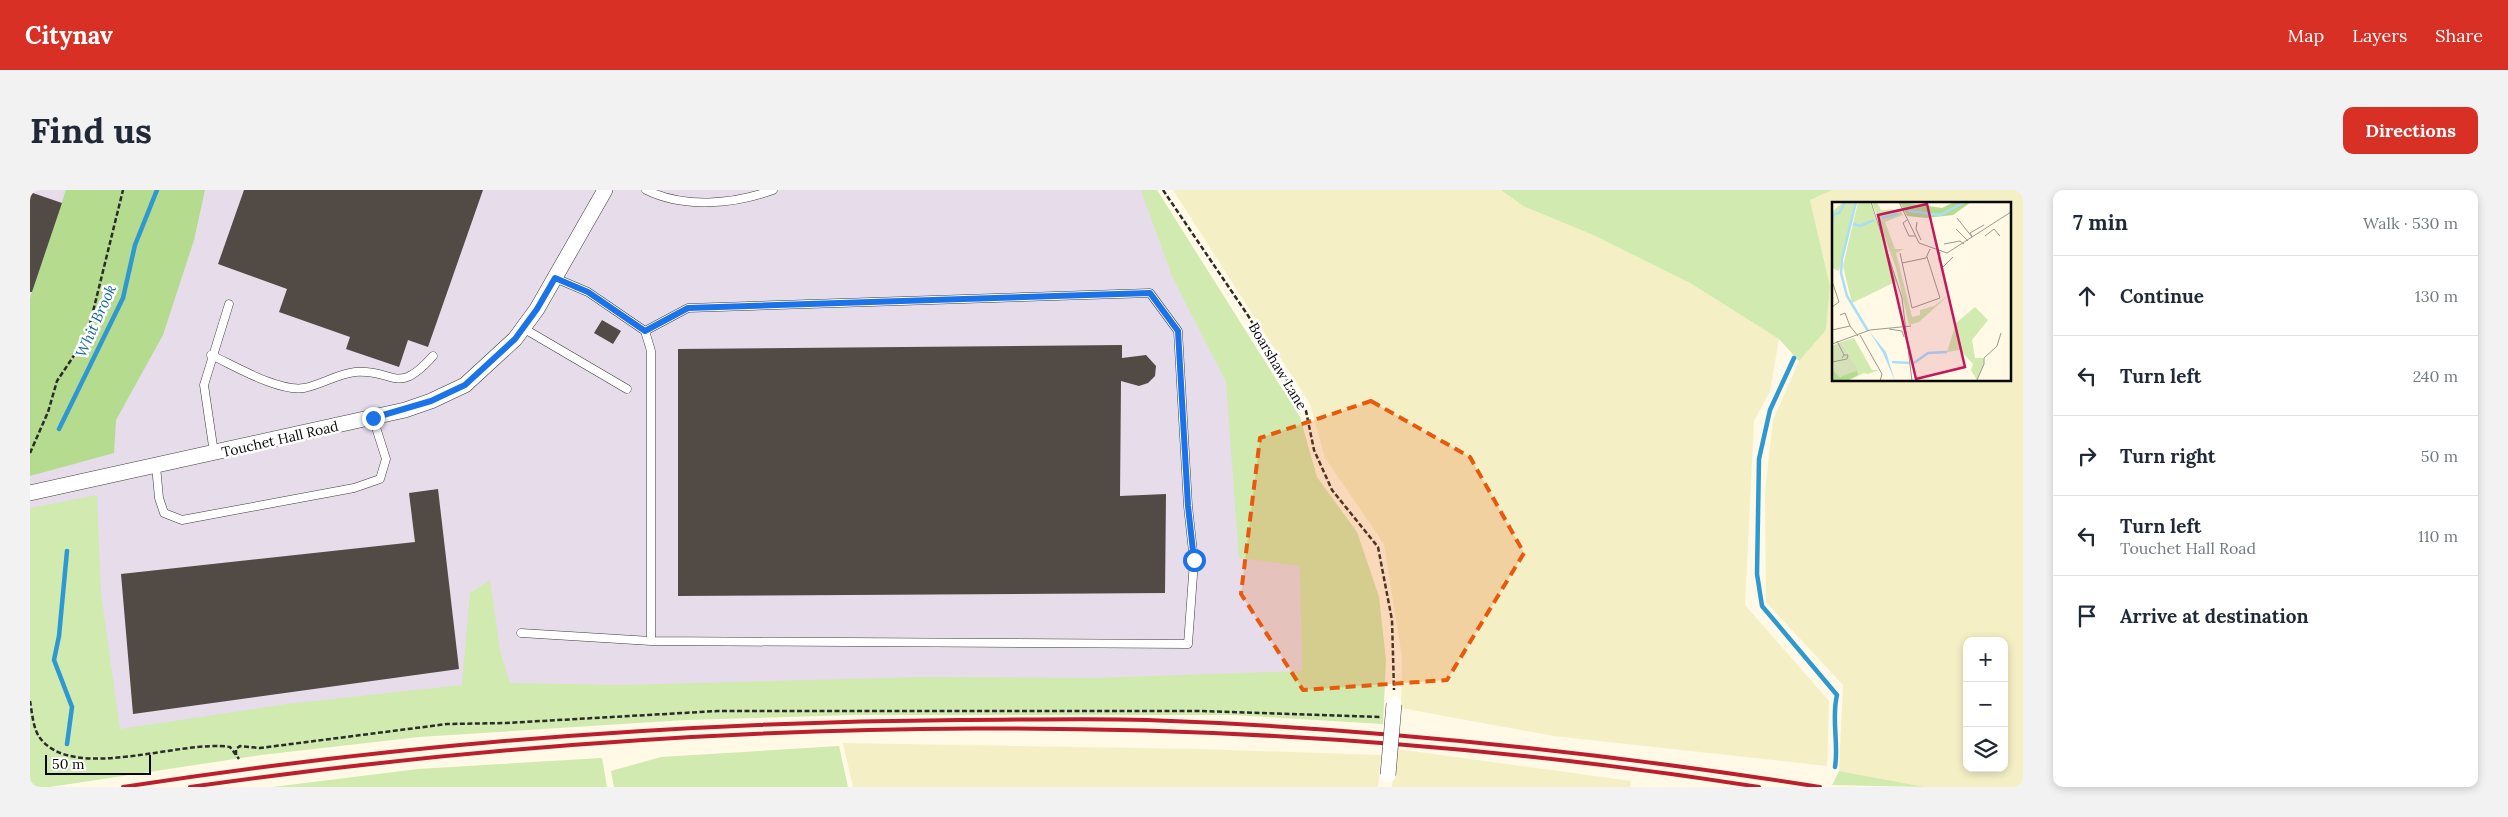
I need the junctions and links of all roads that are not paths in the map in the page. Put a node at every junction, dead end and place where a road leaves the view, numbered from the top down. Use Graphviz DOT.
graph roads {
  1 [pos="604,190"];
  2 [pos="646,190"];
  3 [pos="773,190"];
  4 [pos="555,278"];
  5 [pos="229,304"];
  6 [pos="523,328"];
  7 [pos="645,331"];
  8 [pos="211,355"];
  9 [pos="433,356"];
  10 [pos="627,389"];
  11 [pos="373,418"];
  12 [pos="214,453"];
  13 [pos="156,466"];
  14 [pos="30,493"];
  15 [pos="521,633"];
  16 [pos="652,641"];
  17 [pos="1393,711"];
  18 [pos="1388,781"];
  1 -- 4 [label="street, Touchet Hall Road"];
  2 -- 3 [label="lane"];
  4 -- 6 [label="street, Touchet Hall Road"];
  4 -- 7 [label="lane"];
  5 -- 8 [label="lane"];
  6 -- 10 [label="lane"];
  6 -- 11 [label="street, Touchet Hall Road"];
  7 -- 16 [label="lane"];
  7 -- 16 [label="lane"];
  8 -- 9 [label="lane"];
  8 -- 12 [label="lane"];
  11 -- 12 [label="street, Touchet Hall Road"];
  11 -- 13 [label="lane"];
  12 -- 13 [label="street, Touchet Hall Road"];
  13 -- 14 [label="street, Touchet Hall Road"];
  15 -- 16 [label="lane"];
  17 -- 18 [label="street, bridge"];
}
